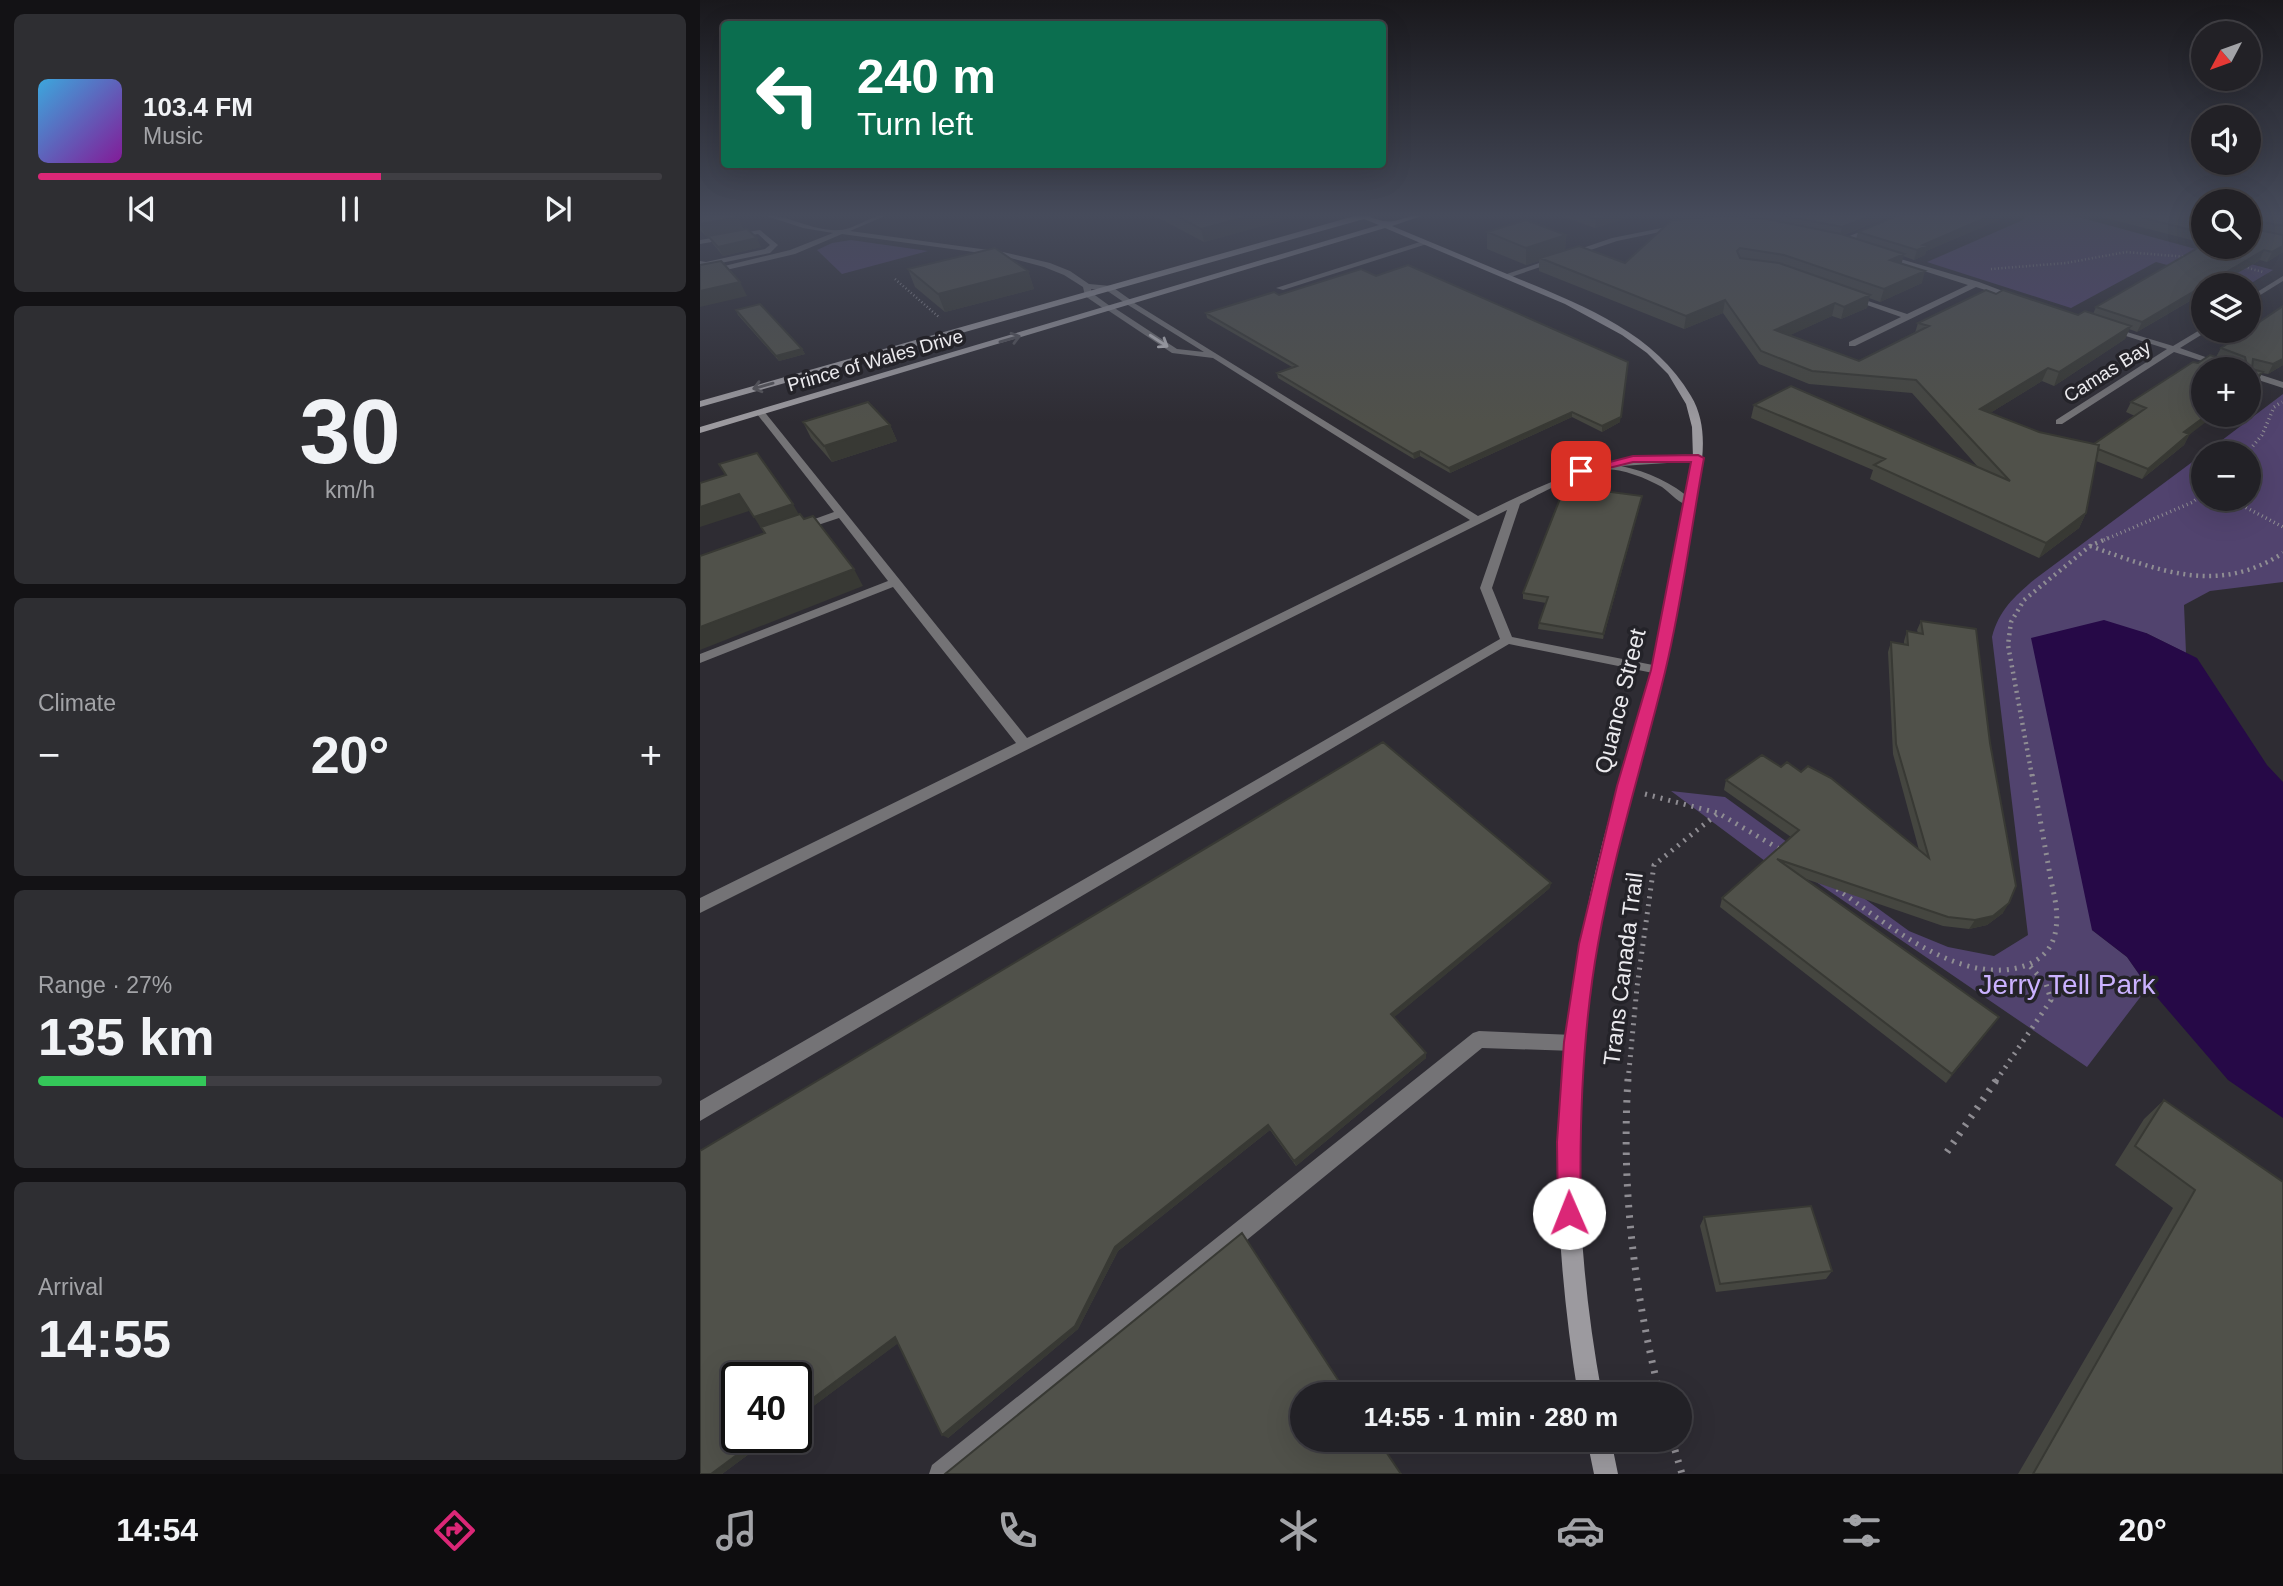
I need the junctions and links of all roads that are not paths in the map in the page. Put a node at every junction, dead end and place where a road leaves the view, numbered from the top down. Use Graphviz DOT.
graph roads {
  1 [pos="1080,284"];
  2 [pos="1123,284"];
  3 [pos="1195,284"];
  4 [pos="1294,284"];
  5 [pos="1521,284"];
  6 [pos="1976,284"];
  7 [pos="1108,288"];
  8 [pos="1280,288"];
  9 [pos="1087,290"];
  10 [pos="1843,294"];
  11 [pos="2029,302"];
  12 [pos="1131,303"];
  13 [pos="1110,309"];
  14 [pos="1908,317"];
  15 [pos="2095,323"];
  16 [pos="2191,338"];
  17 [pos="1852,344"];
  18 [pos="2174,349"];
  19 [pos="1214,356"];
  20 [pos="2198,357"];
  21 [pos="2261,377"];
  22 [pos="2283,384"];
  23 [pos="700,404"];
  24 [pos="760,412"];
  25 [pos="2059,422"];
  26 [pos="700,430"];
  27 [pos="1698,458"];
  28 [pos="1601,465"];
  29 [pos="1516,501"];
  30 [pos="1689,503"];
  31 [pos="840,514"];
  32 [pos="1478,520"];
  33 [pos="789,531"];
  34 [pos="895,582"];
  35 [pos="1507,640"];
  36 [pos="700,659"];
  37 [pos="1658,670"];
  38 [pos="1024,744"];
  39 [pos="700,906"];
  40 [pos="1574,1042"];
  41 [pos="700,1112"];
  42 [pos="1588,1382"];
  43 [pos="1601,1452"];
  44 [pos="941,1474"];
  45 [pos="1606,1474"];
  1 -- 9 [label="street"];
  2 -- 7 [label="main road"];
  3 -- 12 [label="main road, Prince of Wales Drive"];
  4 -- 8 [label="street"];
  5 -- 27 [label="main road, Quance Street"];
  6 -- 11 [label="street"];
  6 -- 14 [label="street"];
  7 -- 9 [label="street"];
  7 -- 12 [label="street"];
  9 -- 13 [label="street"];
  9 -- 23 [label="main road, Prince of Wales Drive, one-way"];
  10 -- 14 [label="street"];
  12 -- 13 [label="main road, Prince of Wales Drive"];
  12 -- 19 [label="street"];
  13 -- 19 [label="street, one-way"];
  24 -- 13 [label="main road, Prince of Wales Drive, one-way"];
  14 -- 17 [label="street"];
  15 -- 18 [label="street"];
  16 -- 18 [label="street, Camas Bay"];
  18 -- 20 [label="street"];
  18 -- 25 [label="street, Camas Bay"];
  19 -- 32 [label="street"];
  21 -- 22 [label="street"];
  24 -- 26 [label="main road, Prince of Wales Drive"];
  24 -- 31 [label="street"];
  27 -- 28 [label="street"];
  27 -- 30 [label="main road, Quance Street"];
  28 -- 29 [label="street"];
  28 -- 30 [label="street"];
  29 -- 32 [label="street"];
  29 -- 35 [label="street"];
  30 -- 37 [label="main road, Quance Street"];
  31 -- 33 [label="street"];
  31 -- 34 [label="street"];
  32 -- 38 [label="street"];
  34 -- 36 [label="street"];
  34 -- 38 [label="street"];
  35 -- 37 [label="street"];
  35 -- 41 [label="street"];
  37 -- 40 [label="main road, Quance Street"];
  38 -- 39 [label="street"];
  40 -- 42 [label="main road, Quance Street"];
  40 -- 44 [label="street"];
  43 -- 45 [label="main road"];
}
